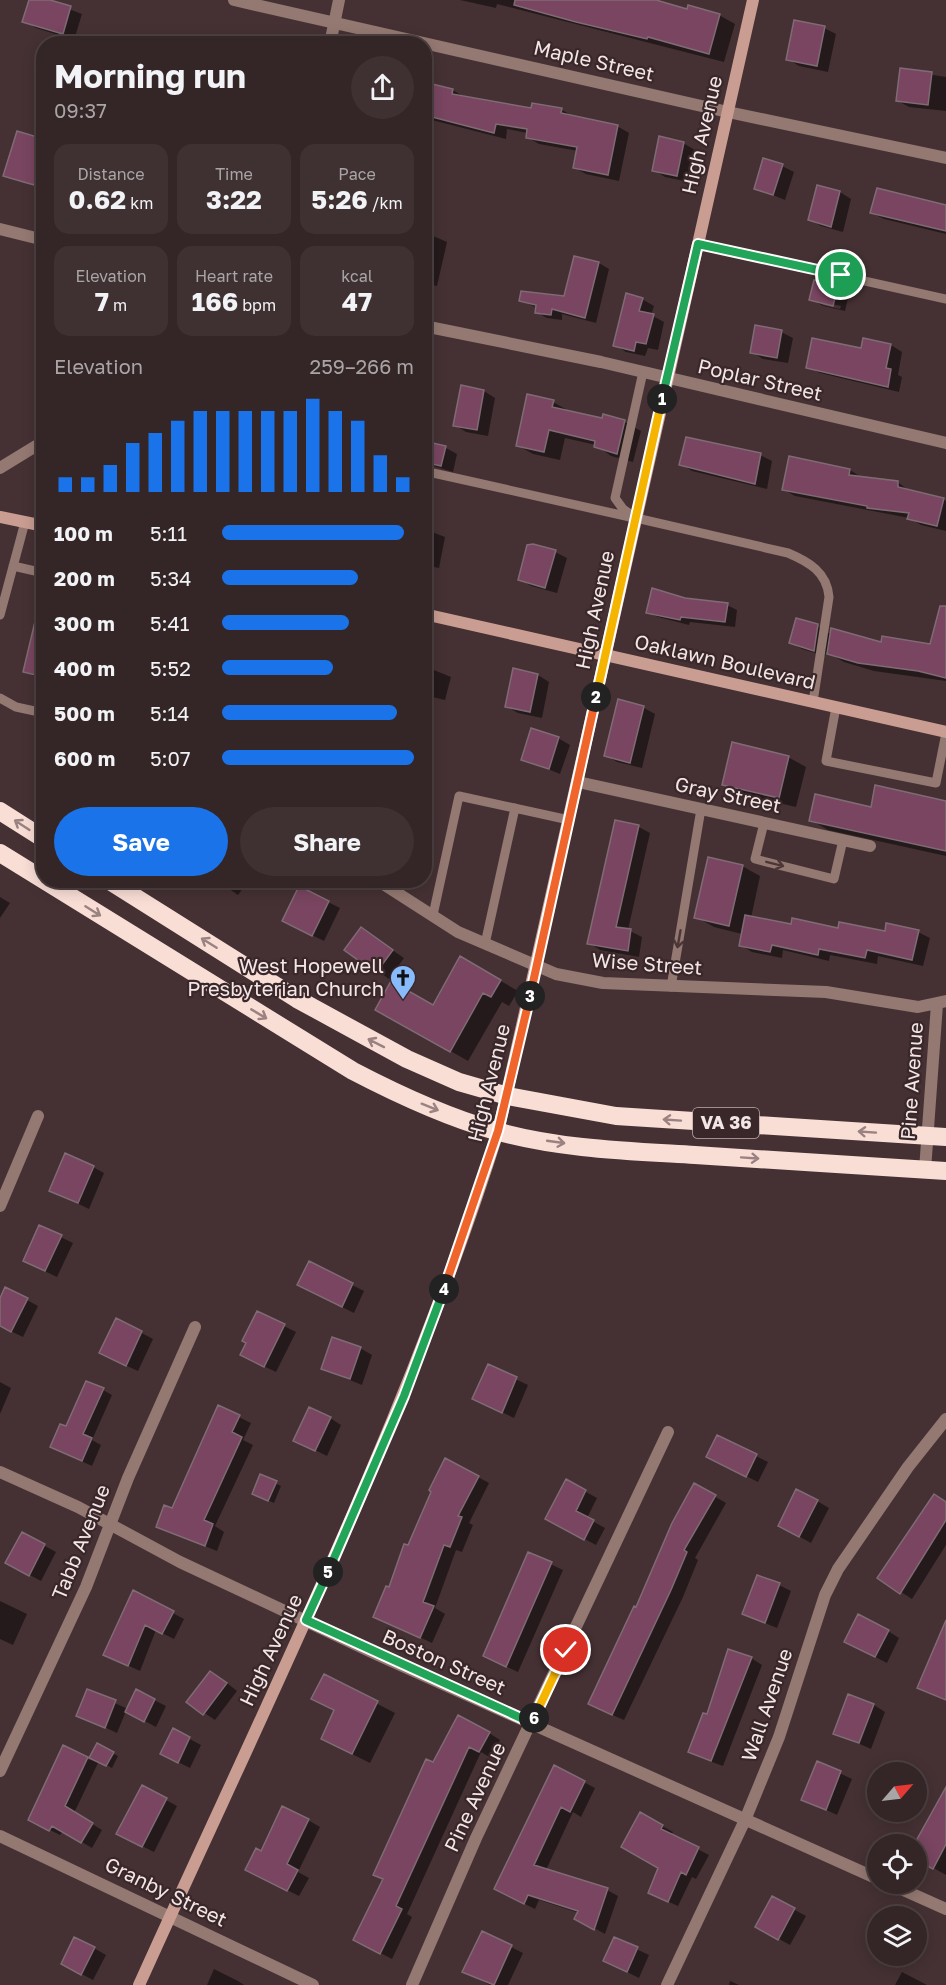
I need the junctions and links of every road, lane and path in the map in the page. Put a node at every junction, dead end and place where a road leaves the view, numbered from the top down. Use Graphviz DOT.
graph roads {
  1 [pos="234,0"];
  2 [pos="339,0"];
  3 [pos="753,0"];
  4 [pos="334,22"];
  5 [pos="331,36"];
  6 [pos="395,36"];
  7 [pos="432,44"];
  8 [pos="728,112"];
  9 [pos="946,158"];
  10 [pos="0,230"];
  11 [pos="36,238"];
  12 [pos="698,244"];
  13 [pos="946,299"];
  14 [pos="432,328"];
  15 [pos="643,372"];
  16 [pos="667,378"];
  17 [pos="946,443"];
  18 [pos="36,446"];
  19 [pos="0,468"];
  20 [pos="432,473"];
  21 [pos="0,517"];
  22 [pos="636,518"];
  23 [pos="25,522"];
  24 [pos="36,524"];
  25 [pos="13,566"];
  26 [pos="36,571"];
  27 [pos="0,615"];
  28 [pos="432,616"];
  29 [pos="605,654"];
  30 [pos="0,698"];
  31 [pos="813,702"];
  32 [pos="837,707"];
  33 [pos="36,711"];
  34 [pos="946,732"];
  35 [pos="578,782"];
  36 [pos="515,808"];
  37 [pos="701,809"];
  38 [pos="0,811"];
  39 [pos="569,820"];
  40 [pos="764,823"];
  41 [pos="36,834"];
  42 [pos="843,840"];
  43 [pos="870,846"];
  44 [pos="0,853"];
  45 [pos="36,875"];
  46 [pos="57,888"];
  47 [pos="121,888"];
  48 [pos="390,888"];
  49 [pos="433,915"];
  50 [pos="485,944"];
  51 [pos="537,966"];
  52 [pos="671,987"];
  53 [pos="942,1003"];
  54 [pos="508,1096"];
  55 [pos="38,1116"];
  56 [pos="498,1131"];
  57 [pos="927,1136"];
  58 [pos="946,1137"];
  59 [pos="925,1170"];
  60 [pos="946,1171"];
  61 [pos="0,1206"];
  62 [pos="195,1327"];
  63 [pos="946,1419"];
  64 [pos="668,1432"];
  65 [pos="0,1472"];
  66 [pos="111,1526"];
  67 [pos="306,1620"];
  68 [pos="532,1723"];
  69 [pos="0,1771"];
  70 [pos="745,1820"];
  71 [pos="0,1836"];
  72 [pos="867,1873"];
  73 [pos="912,1894"];
  74 [pos="946,1909"];
  75 [pos="170,1915"];
  76 [pos="139,1985"];
  77 [pos="313,1985"];
  78 [pos="412,1985"];
  79 [pos="667,1985"];
  1 -- 4 [label="street, Maple Street"];
  2 -- 4 [label="street"];
  3 -- 8 [label="street, High Avenue"];
  4 -- 5 [label="street"];
  4 -- 6 [label="street, Maple Street"];
  7 -- 8 [label="street, Maple Street"];
  8 -- 9 [label="street, Maple Street"];
  8 -- 12 [label="street, High Avenue"];
  10 -- 11 [label="street"];
  12 -- 13 [label="lane"];
  12 -- 16 [label="street, High Avenue"];
  14 -- 15 [label="street, Poplar Street"];
  15 -- 16 [label="street, Poplar Street"];
  15 -- 22 [label="lane"];
  16 -- 17 [label="street, Poplar Street"];
  16 -- 22 [label="street, High Avenue"];
  18 -- 19 [label="street"];
  20 -- 22 [label="lane"];
  21 -- 23 [label="street"];
  22 -- 29 [label="street, High Avenue"];
  22 -- 31 [label="lane"];
  23 -- 24 [label="street"];
  23 -- 25 [label="lane"];
  25 -- 26 [label="lane"];
  25 -- 27 [label="lane"];
  28 -- 29 [label="street, Oaklawn Boulevard"];
  29 -- 31 [label="street, Oaklawn Boulevard"];
  29 -- 35 [label="street, High Avenue"];
  30 -- 33 [label="lane"];
  31 -- 32 [label="street, Oaklawn Boulevard"];
  32 -- 34 [label="street, Oaklawn Boulevard"];
  32 -- 34 [label="lane"];
  35 -- 37 [label="street, Gray Street"];
  35 -- 39 [label="street, High Avenue"];
  36 -- 39 [label="lane"];
  36 -- 49 [label="lane"];
  36 -- 50 [label="lane"];
  37 -- 40 [label="street, Gray Street"];
  37 -- 52 [label="lane, one-way"];
  41 -- 38 [label="highway, one-way"];
  39 -- 51 [label="street, High Avenue"];
  40 -- 42 [label="street, Gray Street"];
  40 -- 42 [label="lane, one-way"];
  42 -- 43 [label="street, Gray Street"];
  44 -- 45 [label="highway, VA 36, one-way"];
  46 -- 56 [label="highway, VA 36, one-way"];
  54 -- 47 [label="highway, VA 36, one-way"];
  48 -- 49 [label="street, Wise Street"];
  49 -- 50 [label="street, Wise Street"];
  50 -- 51 [label="street, Wise Street"];
  51 -- 52 [label="street, Wise Street"];
  51 -- 54 [label="street, High Avenue"];
  52 -- 53 [label="street, Wise Street"];
  53 -- 57 [label="street, Pine Avenue"];
  54 -- 56 [label="street, High Avenue"];
  57 -- 54 [label="highway, VA 36, one-way"];
  55 -- 61 [label="street"];
  56 -- 59 [label="highway, VA 36, one-way"];
  56 -- 67 [label="street, High Avenue"];
  57 -- 58 [label="highway, VA 36"];
  57 -- 59 [label="street, Pine Avenue"];
  59 -- 60 [label="highway, VA 36"];
  62 -- 66 [label="street, Tabb Avenue"];
  63 -- 70 [label="street, Wall Avenue"];
  64 -- 68 [label="street, Pine Avenue"];
  65 -- 66 [label="street, Boston Street"];
  66 -- 67 [label="street, Boston Street"];
  66 -- 69 [label="street, Tabb Avenue"];
  67 -- 68 [label="street, Boston Street"];
  67 -- 75 [label="street, High Avenue"];
  68 -- 70 [label="street, Boston Street"];
  68 -- 78 [label="street, Pine Avenue"];
  70 -- 72 [label="street, Boston Street"];
  70 -- 79 [label="street, Wall Avenue"];
  71 -- 75 [label="street, Granby Street"];
  73 -- 74 [label="street"];
  75 -- 76 [label="street, High Avenue"];
  75 -- 77 [label="street, Granby Street"];
}
